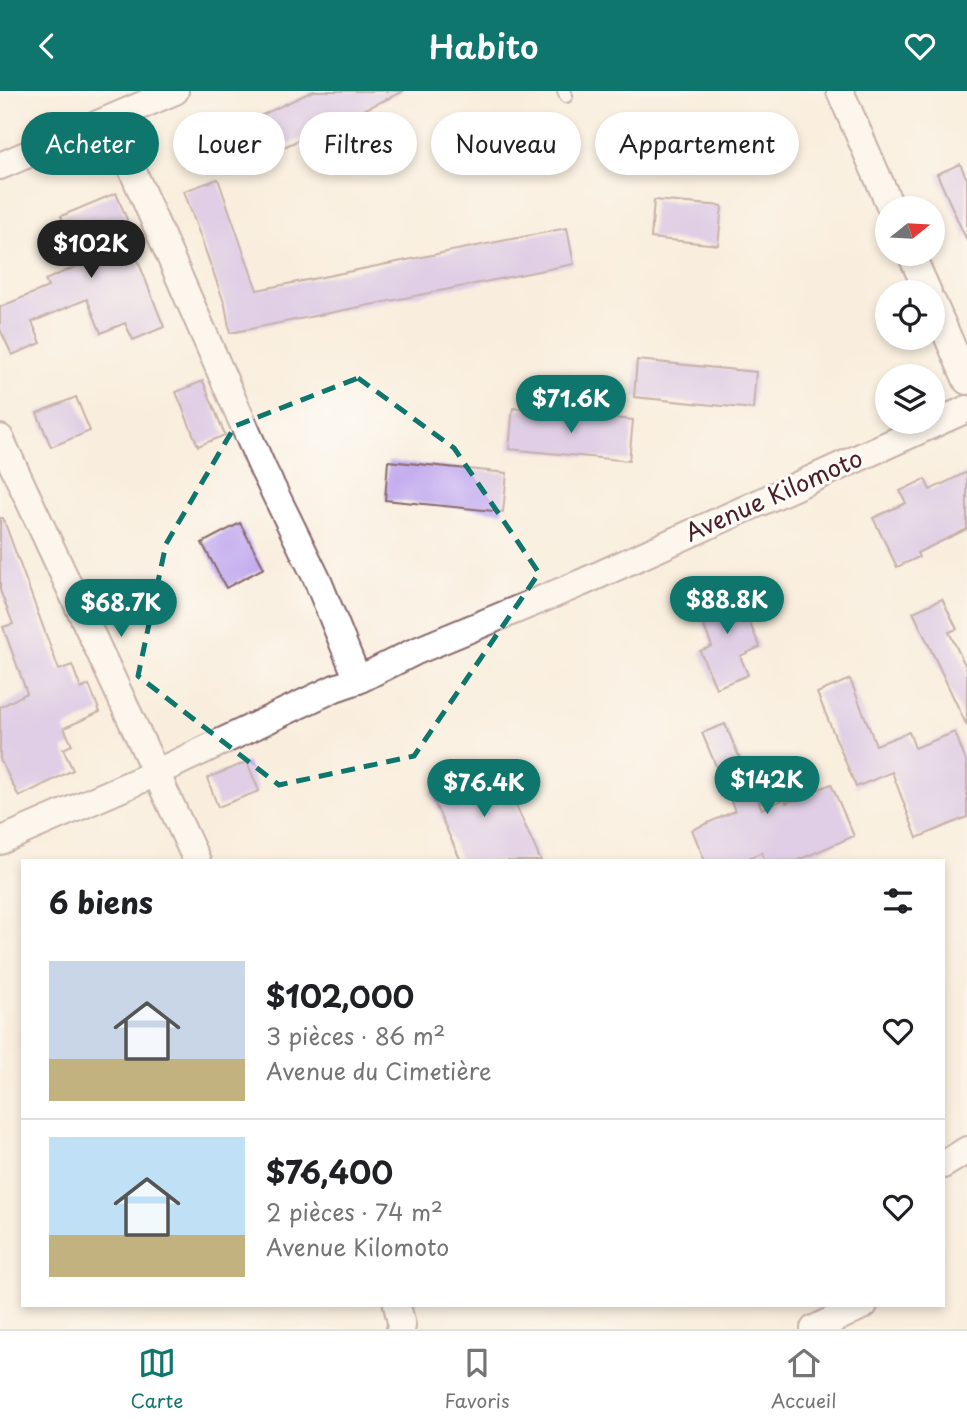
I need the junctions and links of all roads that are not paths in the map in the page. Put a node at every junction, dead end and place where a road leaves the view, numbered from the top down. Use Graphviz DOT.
graph roads {
  1 [pos="840,91"];
  2 [pos="170,92"];
  3 [pos="126,112"];
  4 [pos="21,157"];
  5 [pos="0,166"];
  6 [pos="135,175"];
  7 [pos="886,196"];
  8 [pos="945,331"];
  9 [pos="967,381"];
  10 [pos="967,409"];
  11 [pos="0,438"];
  12 [pos="358,680"];
  13 [pos="158,772"];
  14 [pos="0,841"];
  15 [pos="196,859"];
  16 [pos="967,1150"];
  17 [pos="945,1164"];
  18 [pos="860,1307"];
  19 [pos="814,1329"];
  1 -- 7 [label="street"];
  2 -- 3 [label="street"];
  4 -- 5 [label="street"];
  6 -- 12 [label="street"];
  8 -- 9 [label="street"];
  10 -- 12 [label="street, Avenue Kilomoto"];
  11 -- 13 [label="street"];
  12 -- 13 [label="street, Avenue Kilomoto"];
  13 -- 14 [label="street"];
  13 -- 15 [label="street"];
  16 -- 17 [label="street"];
  18 -- 19 [label="street"];
}
